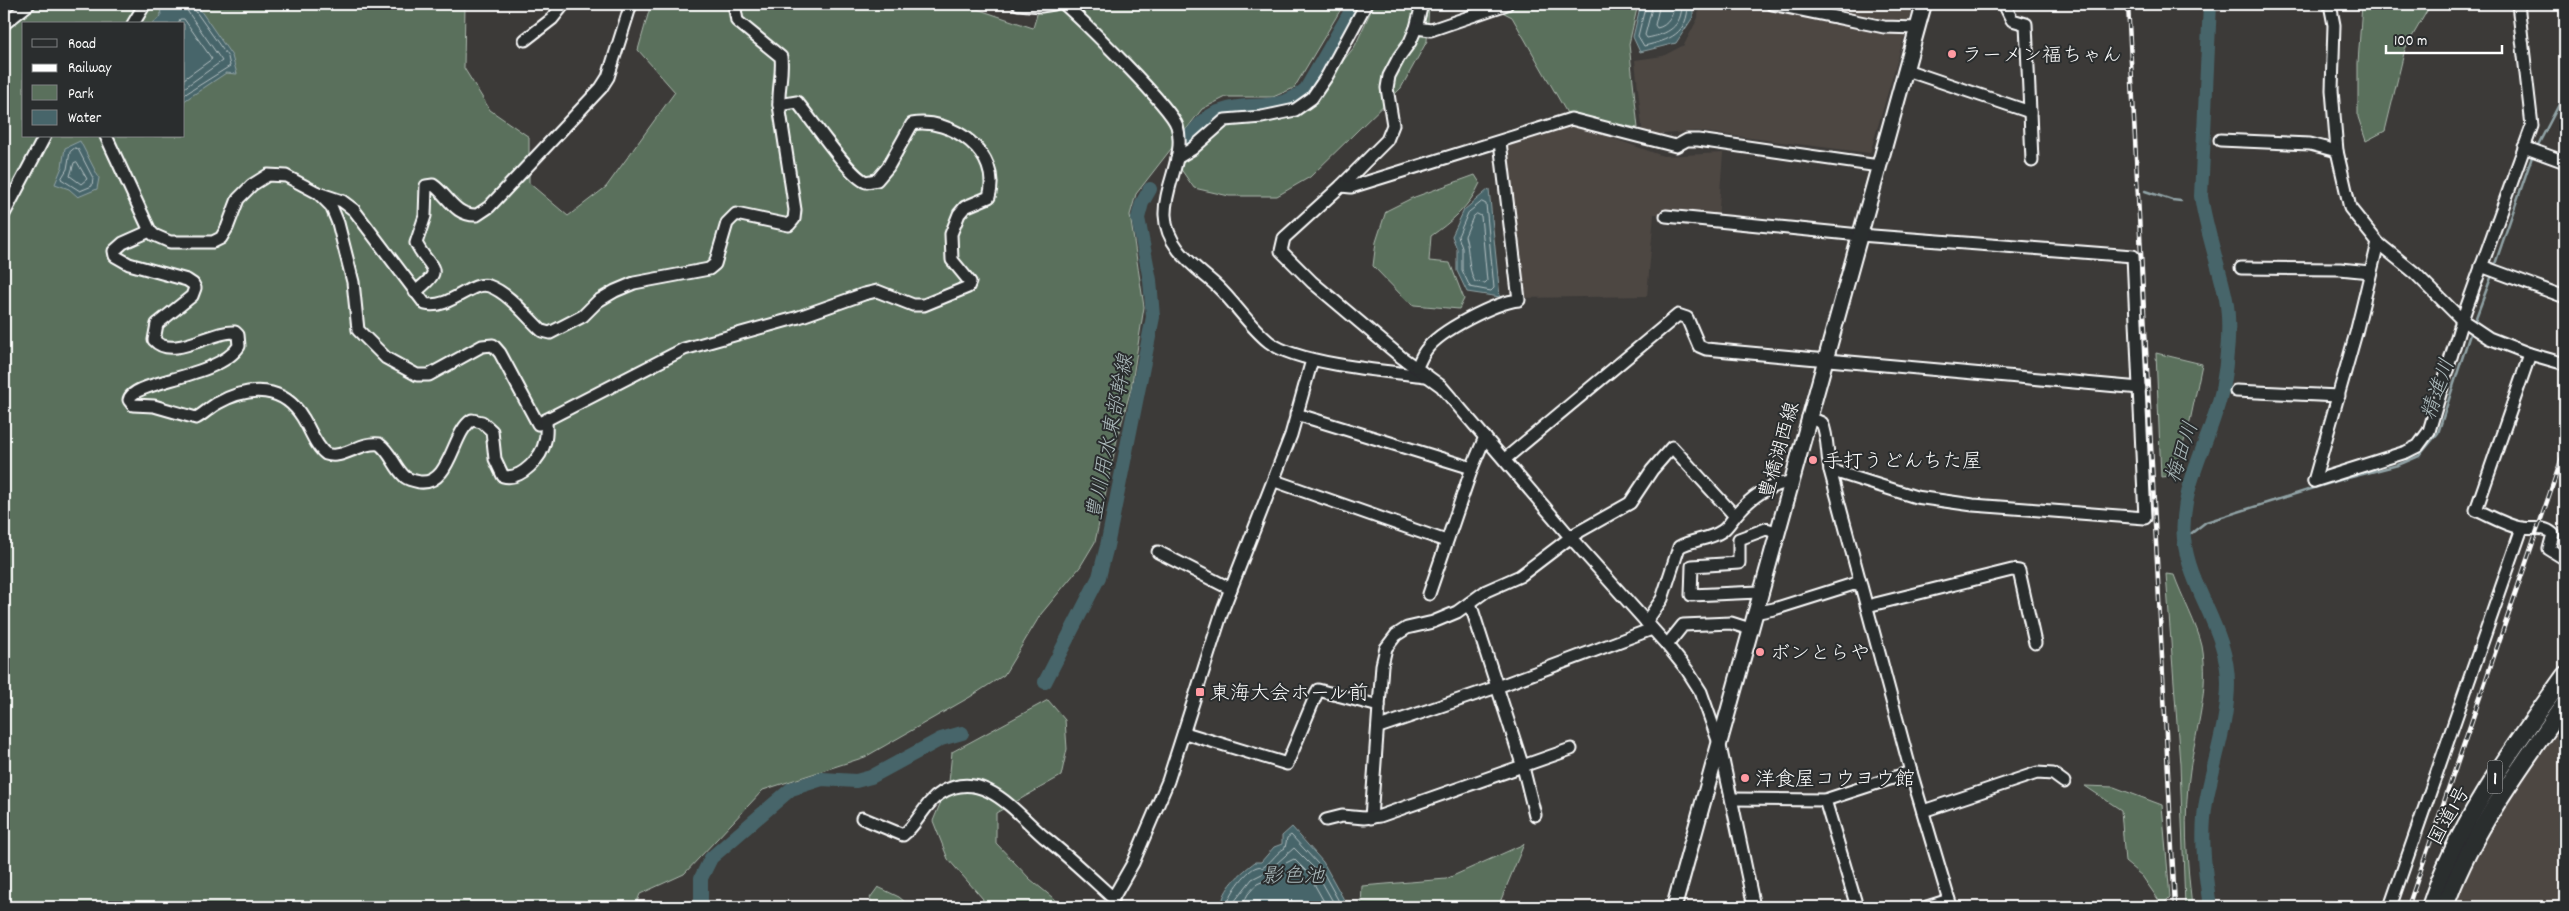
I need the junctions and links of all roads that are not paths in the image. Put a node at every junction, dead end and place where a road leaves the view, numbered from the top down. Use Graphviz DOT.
graph roads {
  1 [pos="29,4"];
  2 [pos="145,4"];
  3 [pos="564,4"];
  4 [pos="631,4"];
  5 [pos="738,4"];
  6 [pos="1018,4"];
  7 [pos="1054,4"];
  8 [pos="1064,4"];
  9 [pos="1366,4"];
  10 [pos="1422,4"];
  11 [pos="1507,4"];
  12 [pos="1772,4"];
  13 [pos="1924,4"];
  14 [pos="2004,4"];
  15 [pos="2330,4"];
  16 [pos="2518,4"];
  17 [pos="135,22"];
  18 [pos="4,24"];
  19 [pos="1416,28"];
  20 [pos="1917,28"];
  21 [pos="525,40"];
  22 [pos="1906,70"];
  23 [pos="779,105"];
  24 [pos="2030,112"];
  25 [pos="44,138"];
  26 [pos="107,138"];
  27 [pos="2220,140"];
  28 [pos="1500,142"];
  29 [pos="2525,148"];
  30 [pos="2337,150"];
  31 [pos="1177,158"];
  32 [pos="2032,161"];
  33 [pos="2565,162"];
  34 [pos="1879,166"];
  35 [pos="1341,186"];
  36 [pos="318,193"];
  37 [pos="4,214"];
  38 [pos="1666,216"];
  39 [pos="150,231"];
  40 [pos="1860,235"];
  41 [pos="2378,244"];
  42 [pos="2483,267"];
  43 [pos="2241,268"];
  44 [pos="2370,272"];
  45 [pos="414,292"];
  46 [pos="2565,297"];
  47 [pos="2464,322"];
  48 [pos="2530,354"];
  49 [pos="1312,360"];
  50 [pos="1824,360"];
  51 [pos="2565,364"];
  52 [pos="1417,367"];
  53 [pos="1427,376"];
  54 [pos="2140,388"];
  55 [pos="2236,391"];
  56 [pos="2339,396"];
  57 [pos="1296,414"];
  58 [pos="1808,417"];
  59 [pos="546,420"];
  60 [pos="1485,436"];
  61 [pos="1505,459"];
  62 [pos="1472,468"];
  63 [pos="1830,470"];
  64 [pos="1275,481"];
  65 [pos="1790,482"];
  66 [pos="1735,516"];
  67 [pos="2522,528"];
  68 [pos="1776,532"];
  69 [pos="1571,538"];
  70 [pos="1446,541"];
  71 [pos="1158,552"];
  72 [pos="2565,559"];
  73 [pos="1860,582"];
  74 [pos="1231,589"];
  75 [pos="1760,592"];
  76 [pos="1429,594"];
  77 [pos="1470,603"];
  78 [pos="1867,606"];
  79 [pos="1754,613"];
  80 [pos="1649,625"];
  81 [pos="1750,629"];
  82 [pos="2035,643"];
  83 [pos="1668,645"];
  84 [pos="2565,675"];
  85 [pos="1497,687"];
  86 [pos="2565,703"];
  87 [pos="1379,706"];
  88 [pos="1379,727"];
  89 [pos="1185,733"];
  90 [pos="1720,746"];
  91 [pos="1572,749"];
  92 [pos="1523,767"];
  93 [pos="1911,772"];
  94 [pos="2064,782"];
  95 [pos="1732,800"];
  96 [pos="1825,800"];
  97 [pos="1923,811"];
  98 [pos="1535,815"];
  99 [pos="862,818"];
  100 [pos="1371,818"];
  101 [pos="1326,820"];
  102 [pos="1950,904"];
  103 [pos="1674,907"];
  104 [pos="1754,907"];
  105 [pos="1857,907"];
  106 [pos="1927,907"];
  107 [pos="2390,907"];
  108 [pos="2430,907"];
  109 [pos="2445,907"];
  1 -- 18 [label="street"];
  2 -- 17 [label="street"];
  3 -- 21 [label="street"];
  4 -- 45 [label="street"];
  5 -- 23 [label="street"];
  6 -- 7 [label="street"];
  8 -- 31 [label="street"];
  9 -- 31 [label="street"];
  10 -- 19 [label="street"];
  11 -- 19 [label="street"];
  12 -- 20 [label="street"];
  13 -- 20 [label="main road, 豊橋湖西線"];
  14 -- 24 [label="street"];
  15 -- 30 [label="street"];
  16 -- 29 [label="street"];
  19 -- 35 [label="street"];
  20 -- 22 [label="main road, 豊橋湖西線"];
  22 -- 24 [label="street"];
  22 -- 34 [label="main road, 豊橋湖西線"];
  23 -- 45 [label="street"];
  23 -- 59 [label="street"];
  24 -- 32 [label="street"];
  25 -- 37 [label="street"];
  26 -- 39 [label="street"];
  27 -- 30 [label="street"];
  28 -- 34 [label="street"];
  28 -- 35 [label="street"];
  28 -- 52 [label="street"];
  29 -- 33 [label="street"];
  29 -- 42 [label="street"];
  30 -- 41 [label="street"];
  31 -- 49 [label="street"];
  34 -- 40 [label="main road, 豊橋湖西線"];
  35 -- 52 [label="street"];
  36 -- 39 [label="street"];
  36 -- 45 [label="street"];
  36 -- 59 [label="street"];
  38 -- 40 [label="street"];
  39 -- 59 [label="street"];
  40 -- 50 [label="main road, 豊橋湖西線"];
  40 -- 54 [label="street"];
  41 -- 44 [label="street"];
  41 -- 47 [label="street"];
  42 -- 46 [label="street"];
  42 -- 47 [label="street"];
  43 -- 44 [label="street"];
  44 -- 56 [label="street"];
  47 -- 48 [label="street"];
  47 -- 56 [label="street"];
  48 -- 51 [label="street"];
  48 -- 67 [label="street"];
  49 -- 53 [label="street"];
  49 -- 57 [label="street"];
  50 -- 54 [label="street"];
  50 -- 58 [label="main road, 豊橋湖西線"];
  50 -- 61 [label="street"];
  52 -- 53 [label="street"];
  53 -- 60 [label="street"];
  54 -- 63 [label="street"];
  55 -- 56 [label="street"];
  57 -- 62 [label="street"];
  57 -- 64 [label="street"];
  58 -- 63 [label="street"];
  58 -- 65 [label="main road, 豊橋湖西線"];
  60 -- 61 [label="street"];
  60 -- 62 [label="street"];
  61 -- 69 [label="street"];
  62 -- 70 [label="street"];
  63 -- 73 [label="street"];
  64 -- 70 [label="street"];
  64 -- 74 [label="street"];
  65 -- 66 [label="street"];
  65 -- 68 [label="main road, 豊橋湖西線"];
  66 -- 69 [label="street"];
  66 -- 80 [label="street"];
  67 -- 72 [label="street"];
  67 -- 107 [label="street"];
  68 -- 75 [label="main road, 豊橋湖西線"];
  68 -- 75 [label="street"];
  69 -- 77 [label="street"];
  69 -- 80 [label="street"];
  70 -- 76 [label="street"];
  71 -- 74 [label="street"];
  73 -- 78 [label="street"];
  73 -- 79 [label="street"];
  74 -- 89 [label="street"];
  75 -- 79 [label="main road, 豊橋湖西線"];
  77 -- 85 [label="street"];
  77 -- 87 [label="street"];
  78 -- 82 [label="street"];
  78 -- 93 [label="street"];
  79 -- 81 [label="main road, 豊橋湖西線"];
  80 -- 83 [label="street"];
  80 -- 85 [label="street"];
  81 -- 83 [label="street"];
  81 -- 90 [label="main road, 豊橋湖西線"];
  83 -- 90 [label="street"];
  84 -- 108 [label="highway, 国道1号 / 1"];
  85 -- 88 [label="street"];
  85 -- 92 [label="street"];
  86 -- 109 [label="highway, 国道1号 / 1"];
  87 -- 88 [label="street"];
  87 -- 89 [label="street"];
  88 -- 100 [label="street"];
  89 -- 99 [label="street"];
  90 -- 95 [label="street"];
  90 -- 103 [label="main road, 豊橋湖西線"];
  91 -- 92 [label="street"];
  92 -- 98 [label="street"];
  92 -- 100 [label="street"];
  93 -- 96 [label="street"];
  93 -- 97 [label="street"];
  94 -- 97 [label="street"];
  95 -- 96 [label="street"];
  95 -- 104 [label="street"];
  96 -- 105 [label="street"];
  97 -- 102 [label="street"];
  100 -- 101 [label="street"];
  102 -- 106 [label="street"];
}
